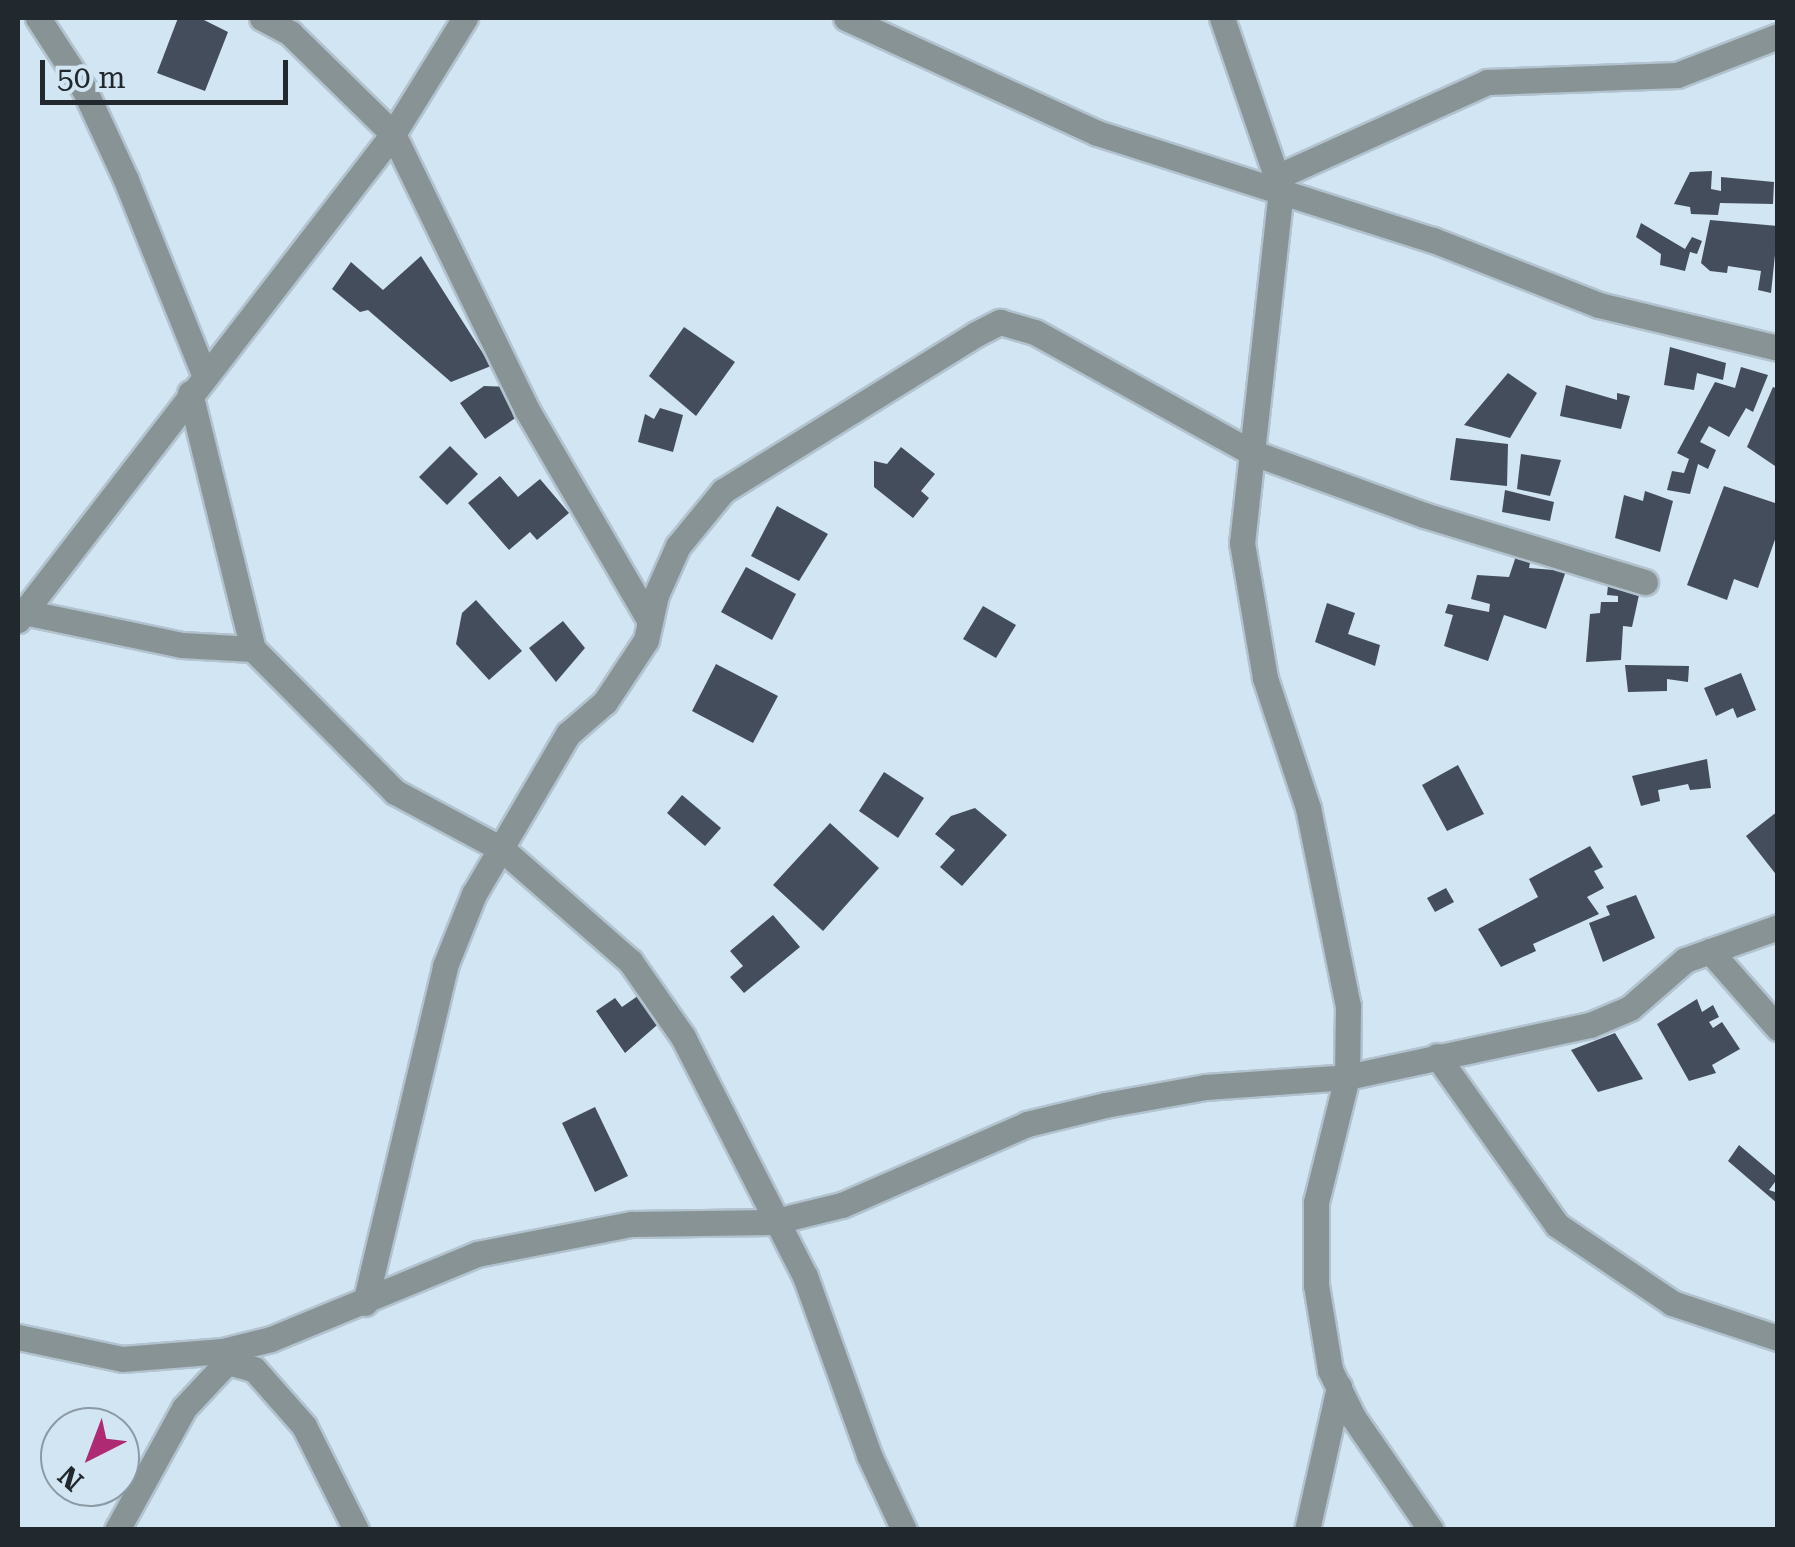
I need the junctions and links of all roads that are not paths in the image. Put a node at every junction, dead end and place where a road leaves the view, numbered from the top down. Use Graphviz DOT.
graph roads {
  1 [pos="38,18"];
  2 [pos="262,18"];
  3 [pos="465,18"];
  4 [pos="846,18"];
  5 [pos="1222,18"];
  6 [pos="1778,36"];
  7 [pos="393,134"];
  8 [pos="1280,183"];
  9 [pos="1778,348"];
  10 [pos="197,383"];
  11 [pos="1251,452"];
  12 [pos="1645,582"];
  13 [pos="21,616"];
  14 [pos="650,621"];
  15 [pos="253,649"];
  16 [pos="504,850"];
  17 [pos="1778,927"];
  18 [pos="1710,951"];
  19 [pos="1778,1028"];
  20 [pos="1437,1056"];
  21 [pos="1346,1077"];
  22 [pos="772,1222"];
  23 [pos="365,1303"];
  24 [pos="18,1337"];
  25 [pos="1778,1338"];
  26 [pos="225,1357"];
  27 [pos="1339,1387"];
  28 [pos="117,1530"];
  29 [pos="356,1530"];
  30 [pos="904,1530"];
  31 [pos="1307,1530"];
  32 [pos="1431,1530"];
  1 -- 10 [label="street"];
  2 -- 7 [label="street"];
  3 -- 7 [label="street"];
  4 -- 8 [label="street"];
  5 -- 8 [label="street"];
  6 -- 8 [label="street"];
  7 -- 10 [label="street"];
  7 -- 14 [label="street"];
  8 -- 9 [label="street"];
  8 -- 11 [label="street"];
  10 -- 13 [label="street"];
  10 -- 15 [label="street"];
  11 -- 12 [label="street"];
  11 -- 14 [label="street"];
  11 -- 21 [label="street"];
  13 -- 15 [label="street"];
  14 -- 16 [label="street"];
  15 -- 16 [label="street"];
  16 -- 22 [label="street"];
  16 -- 23 [label="street"];
  17 -- 18 [label="street"];
  18 -- 19 [label="street"];
  18 -- 20 [label="street"];
  20 -- 21 [label="street"];
  20 -- 25 [label="street"];
  21 -- 22 [label="street"];
  21 -- 27 [label="street"];
  22 -- 23 [label="street"];
  22 -- 30 [label="street"];
  23 -- 26 [label="street"];
  24 -- 26 [label="street"];
  26 -- 28 [label="street"];
  26 -- 29 [label="street"];
  27 -- 31 [label="street"];
  27 -- 32 [label="street"];
}
